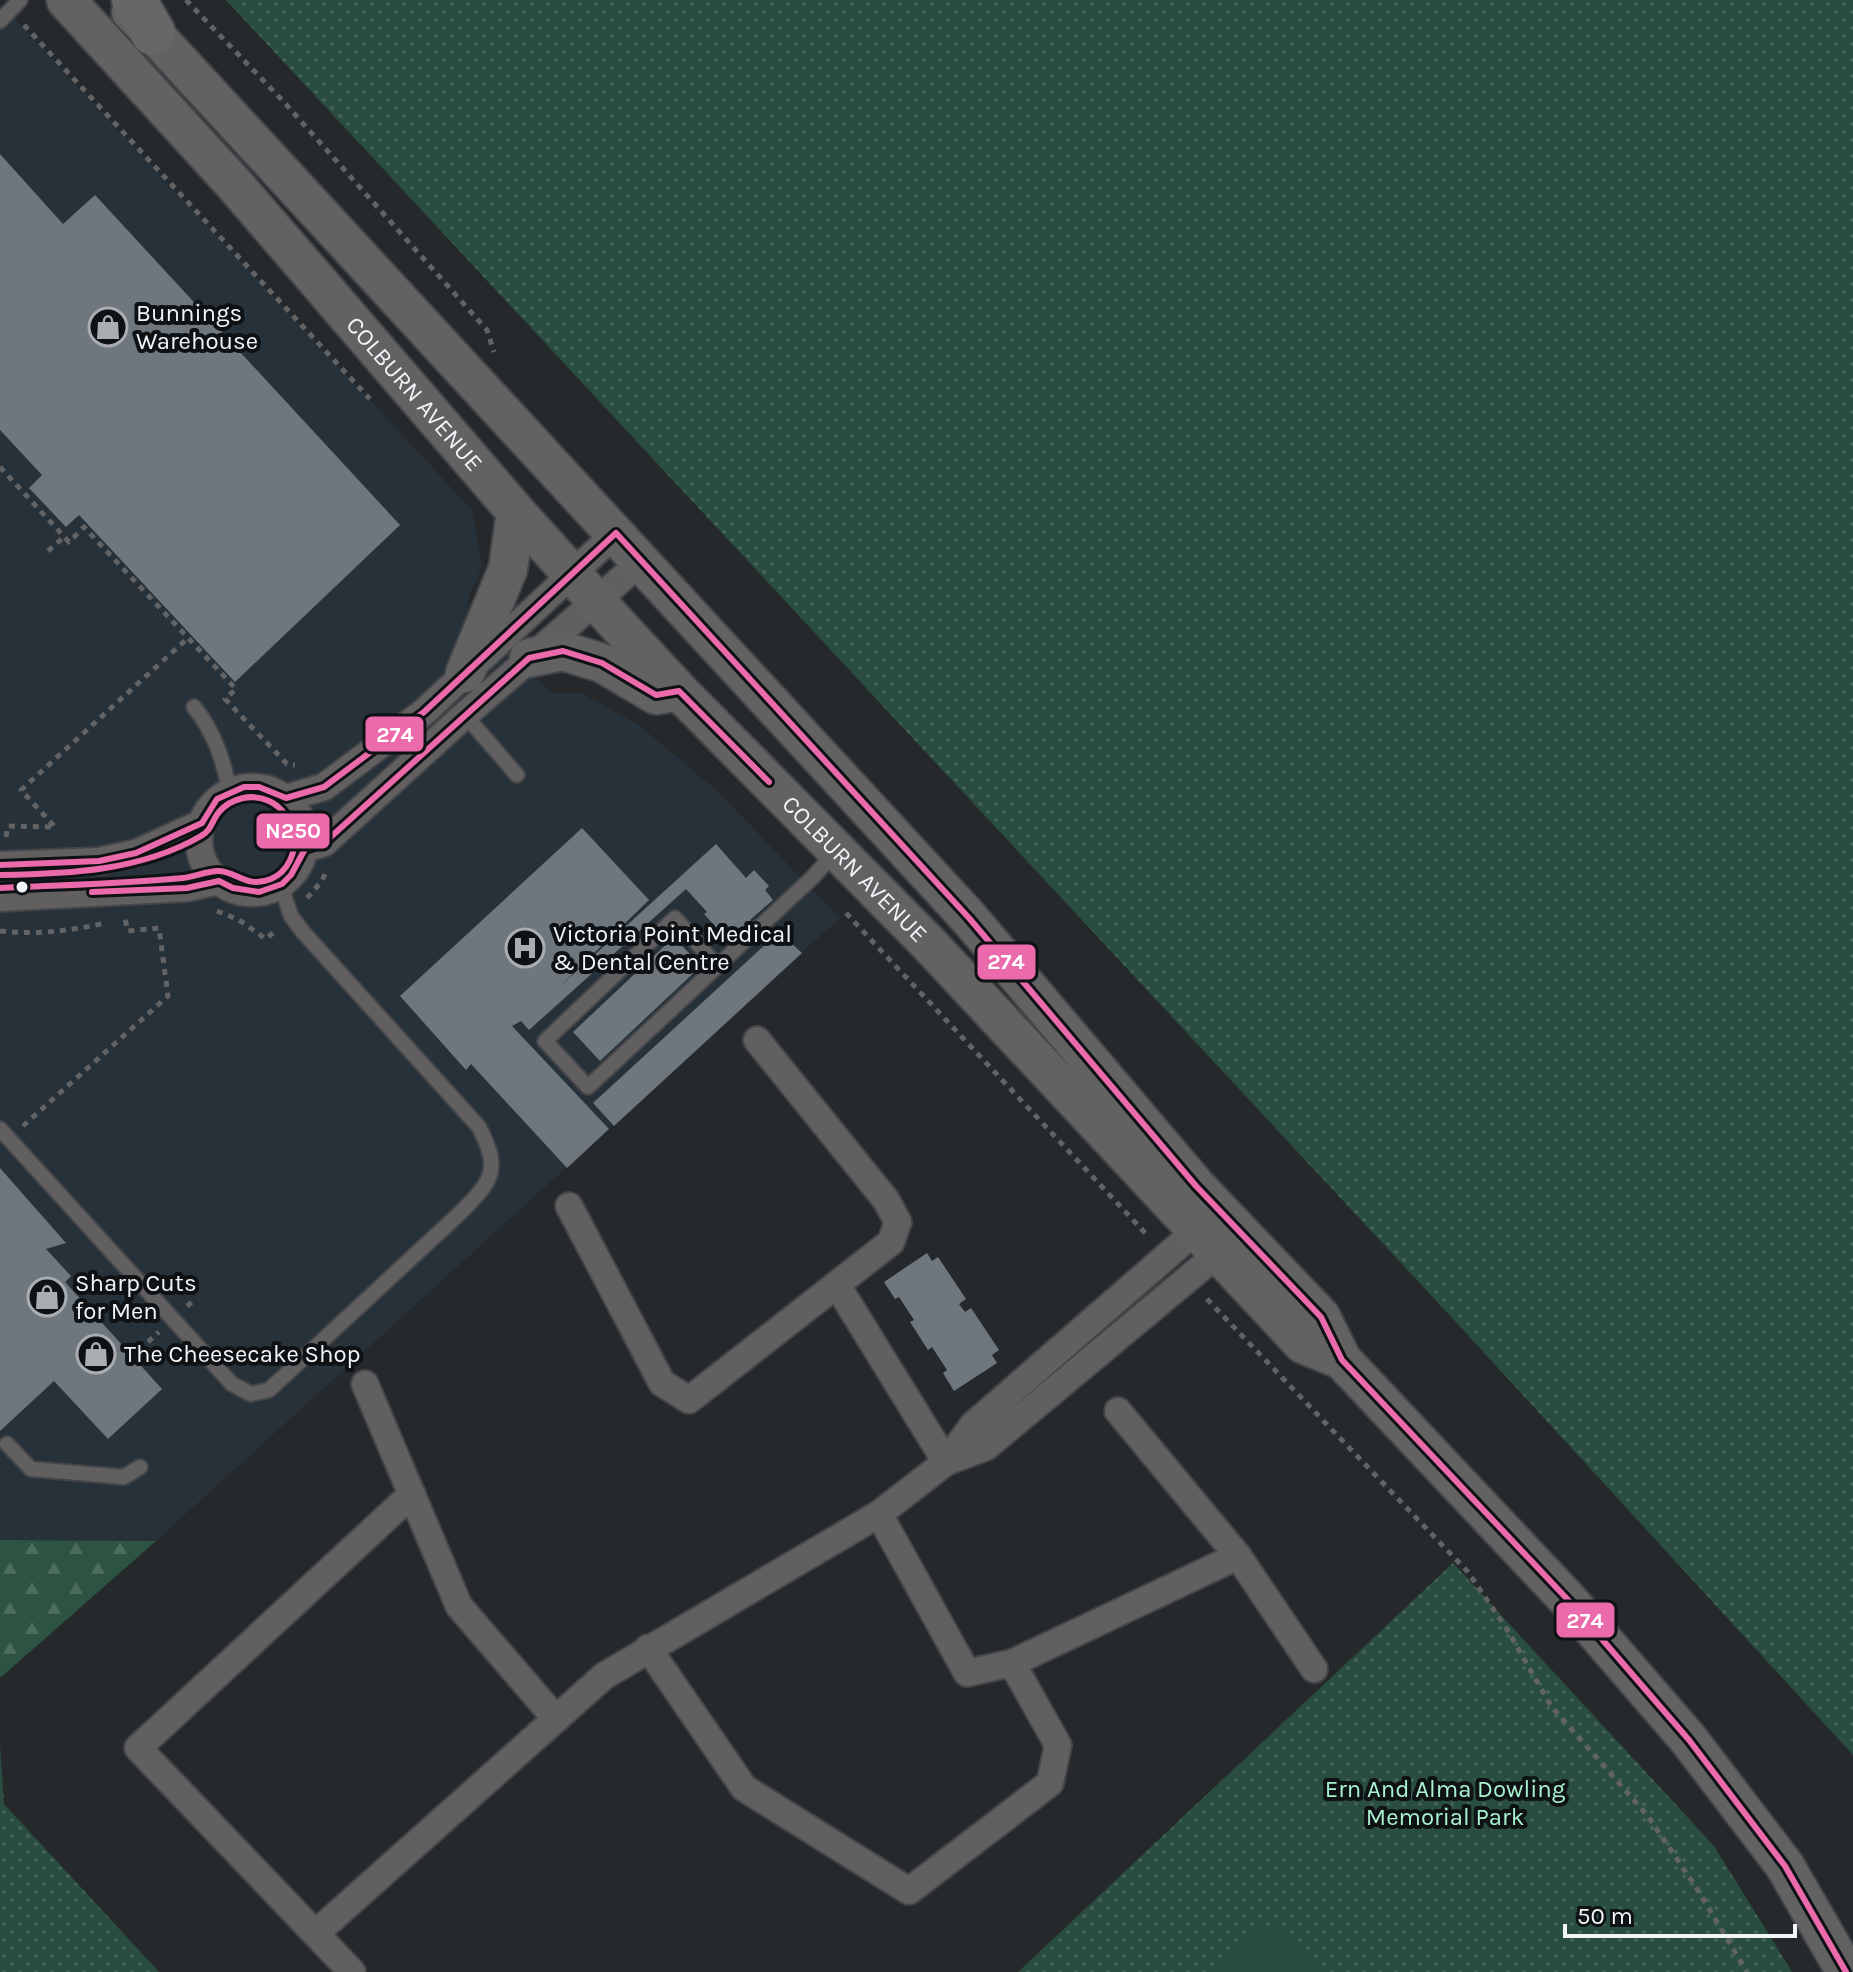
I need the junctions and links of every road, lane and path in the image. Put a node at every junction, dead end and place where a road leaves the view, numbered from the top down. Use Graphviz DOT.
graph roads {
  1 [pos="66,0"];
  2 [pos="118,0"];
  3 [pos="186,0"];
  4 [pos="10,11"];
  5 [pos="144,16"];
  6 [pos="496,357"];
  7 [pos="374,404"];
  8 [pos="0,467"];
  9 [pos="516,512"];
  10 [pos="616,533"];
  11 [pos="64,537"];
  12 [pos="48,551"];
  13 [pos="642,561"];
  14 [pos="584,587"];
  15 [pos="189,637"];
  16 [pos="529,658"];
  17 [pos="465,673"];
  18 [pos="679,691"];
  19 [pos="194,707"];
  20 [pos="465,715"];
  21 [pos="347,772"];
  22 [pos="517,775"];
  23 [pos="230,792"];
  24 [pos="286,798"];
  25 [pos="202,823"];
  26 [pos="305,849"];
  27 [pos="836,850"];
  28 [pos="3,854"];
  29 [pos="219,881"];
  30 [pos="281,886"];
  31 [pos="0,898"];
  32 [pos="125,918"];
  33 [pos="717,966"];
  34 [pos="757,1040"];
  35 [pos="4,1133"];
  36 [pos="569,1206"];
  37 [pos="1219,1231"];
  38 [pos="837,1285"];
  39 [pos="1062,1345"];
  40 [pos="1081,1367"];
  41 [pos="365,1384"];
  42 [pos="999,1401"];
  43 [pos="1118,1411"];
  44 [pos="1018,1422"];
  45 [pos="7,1444"];
  46 [pos="946,1462"];
  47 [pos="140,1467"];
  48 [pos="412,1494"];
  49 [pos="879,1514"];
  50 [pos="1238,1556"];
  51 [pos="648,1648"];
  52 [pos="1012,1663"];
  53 [pos="1314,1669"];
  54 [pos="556,1719"];
  55 [pos="316,1933"];
  56 [pos="352,1972"];
  57 [pos="1846,1972"];
  1 -- 9 [label="main road, COLBURN AVENUE"];
  2 -- 5 [label="main road, COLBURN AVENUE"];
  3 -- 6 [label="path"];
  4 -- 7 [label="path"];
  5 -- 10 [label="main road, COLBURN AVENUE"];
  8 -- 11 [label="path"];
  9 -- 14 [label="main road, COLBURN AVENUE"];
  9 -- 17 [label="main road"];
  10 -- 13 [label="main road, COLBURN AVENUE"];
  10 -- 14 [label="street"];
  11 -- 12 [label="path"];
  11 -- 15 [label="path"];
  13 -- 14 [label="street"];
  13 -- 37 [label="main road, COLBURN AVENUE"];
  14 -- 16 [label="street"];
  14 -- 17 [label="street"];
  14 -- 18 [label="main road, COLBURN AVENUE"];
  15 -- 21 [label="path"];
  15 -- 28 [label="path"];
  16 -- 18 [label="main road"];
  16 -- 20 [label="street"];
  17 -- 21 [label="street"];
  18 -- 27 [label="main road, COLBURN AVENUE"];
  19 -- 23 [label="lane"];
  20 -- 22 [label="lane"];
  20 -- 26 [label="street"];
  21 -- 24 [label="street"];
  23 -- 24 [label="street"];
  23 -- 25 [label="street"];
  24 -- 26 [label="street"];
  25 -- 28 [label="street"];
  25 -- 29 [label="street"];
  26 -- 30 [label="street"];
  27 -- 33 [label="lane"];
  27 -- 37 [label="main road, COLBURN AVENUE"];
  29 -- 30 [label="street"];
  29 -- 31 [label="street"];
  30 -- 35 [label="lane"];
  32 -- 35 [label="path"];
  33 -- 33 [label="lane"];
  34 -- 38 [label="street"];
  36 -- 38 [label="street"];
  37 -- 39 [label="street"];
  37 -- 40 [label="street"];
  37 -- 57 [label="main road, COLBURN AVENUE"];
  38 -- 46 [label="street"];
  39 -- 40 [label="street"];
  39 -- 42 [label="street"];
  40 -- 44 [label="street"];
  41 -- 48 [label="street"];
  42 -- 44 [label="street"];
  42 -- 46 [label="street"];
  43 -- 50 [label="street"];
  44 -- 46 [label="street"];
  45 -- 47 [label="lane"];
  46 -- 49 [label="street"];
  48 -- 54 [label="street"];
  48 -- 55 [label="street"];
  49 -- 51 [label="street"];
  49 -- 52 [label="street"];
  50 -- 52 [label="street"];
  50 -- 53 [label="street"];
  51 -- 52 [label="street"];
  51 -- 54 [label="street"];
  54 -- 55 [label="street"];
  55 -- 56 [label="street"];
}
